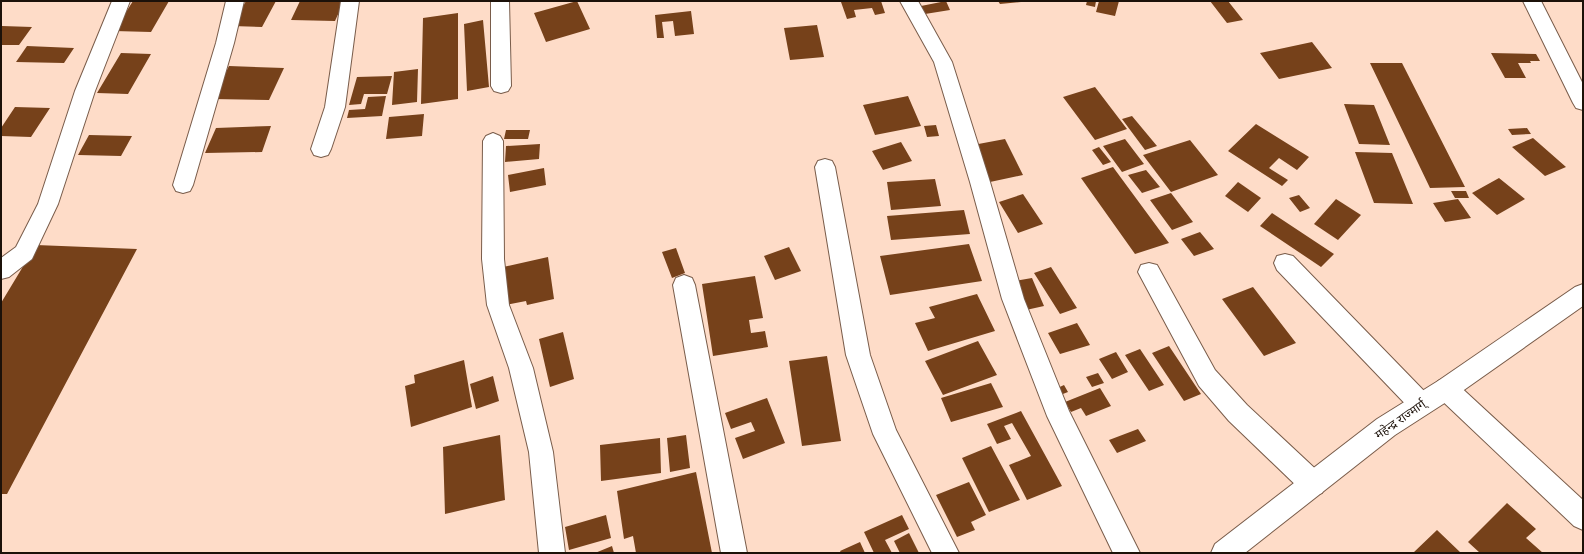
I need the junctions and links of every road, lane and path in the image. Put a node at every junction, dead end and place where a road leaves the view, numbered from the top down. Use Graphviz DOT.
graph roads {
  1 [pos="121,1"];
  2 [pos="235,1"];
  3 [pos="350,1"];
  4 [pos="500,1"];
  5 [pos="909,1"];
  6 [pos="1532,1"];
  7 [pos="501,86"];
  8 [pos="1583,103"];
  9 [pos="493,142"];
  10 [pos="322,148"];
  11 [pos="824,167"];
  12 [pos="183,185"];
  13 [pos="1285,263"];
  14 [pos="1,270"];
  15 [pos="1149,272"];
  16 [pos="684,285"];
  17 [pos="1583,294"];
  18 [pos="1446,389"];
  19 [pos="1421,404"];
  20 [pos="1313,484"];
  21 [pos="1583,517"];
  22 [pos="552,553"];
  23 [pos="734,553"];
  24 [pos="946,553"];
  25 [pos="1127,553"];
  26 [pos="1224,553"];
  1 -- 14 [label="main road"];
  2 -- 12 [label="main road"];
  3 -- 10 [label="main road"];
  4 -- 7 [label="main road"];
  5 -- 25 [label="main road"];
  6 -- 8 [label="main road"];
  9 -- 22 [label="main road"];
  11 -- 24 [label="main road"];
  13 -- 19 [label="main road"];
  15 -- 20 [label="main road"];
  16 -- 23 [label="main road"];
  17 -- 18 [label="main road, महेन्द्र राज्मार्ग्"];
  18 -- 19 [label="main road, महेन्द्र राज्मार्ग्"];
  18 -- 21 [label="main road"];
  19 -- 20 [label="main road, महेन्द्र राज्मार्ग्"];
  20 -- 26 [label="main road, महेन्द्र राज्मार्ग्"];
}
